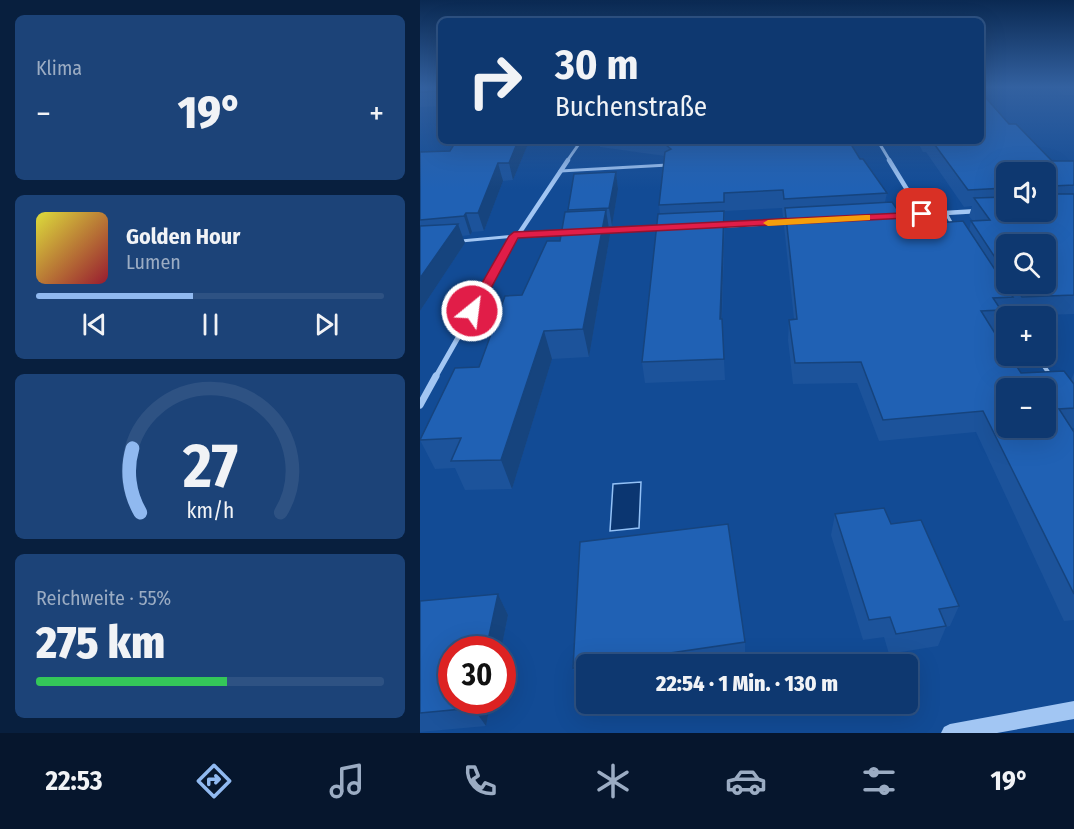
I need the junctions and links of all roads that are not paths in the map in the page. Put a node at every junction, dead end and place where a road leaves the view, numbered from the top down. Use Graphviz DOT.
graph roads {
  1 [pos="579,144"];
  2 [pos="880,144"];
  3 [pos="669,165"];
  4 [pos="560,171"];
  5 [pos="986,211"];
  6 [pos="946,213"];
  7 [pos="922,214"];
  8 [pos="888,216"];
  9 [pos="797,222"];
  10 [pos="704,226"];
  11 [pos="668,228"];
  12 [pos="597,231"];
  13 [pos="956,231"];
  14 [pos="574,233"];
  15 [pos="514,236"];
  16 [pos="454,241"];
  17 [pos="420,405"];
  18 [pos="1074,710"];
  19 [pos="950,733"];
  1 -- 4 [label="street"];
  2 -- 7 [label="street"];
  3 -- 4 [label="lane"];
  4 -- 15 [label="street"];
  5 -- 6 [label="street"];
  6 -- 7 [label="street"];
  6 -- 13 [label="lane"];
  7 -- 8 [label="street"];
  9 -- 10 [label="street"];
  11 -- 12 [label="street"];
  14 -- 15 [label="street"];
  15 -- 16 [label="lane"];
  15 -- 17 [label="street"];
  18 -- 19 [label="street"];
}
